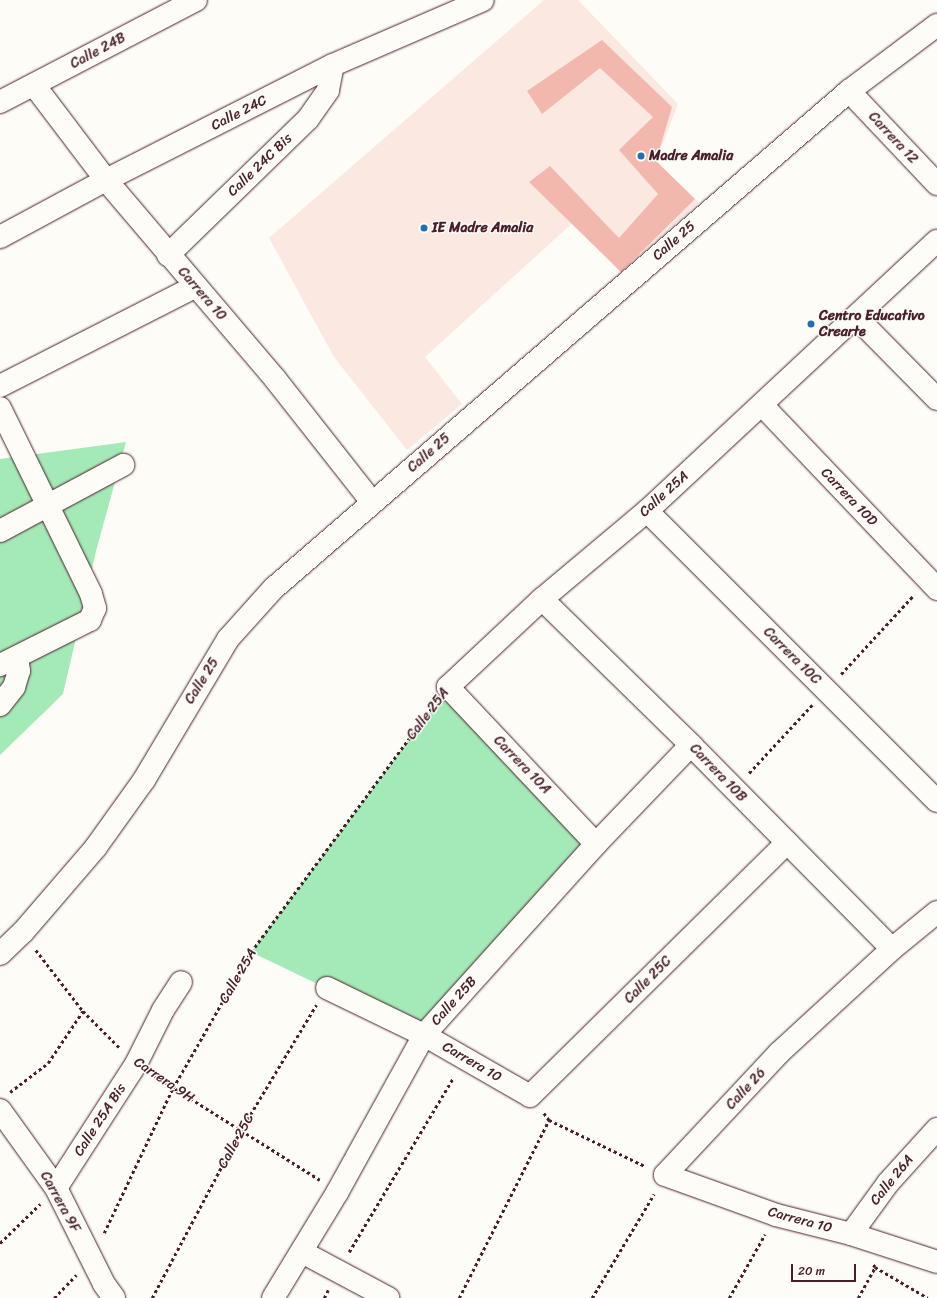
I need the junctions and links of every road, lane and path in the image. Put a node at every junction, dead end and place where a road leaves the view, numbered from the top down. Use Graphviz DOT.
graph roads {
  1 [pos="196,0"];
  2 [pos="483,0"];
  3 [pos="937,25"];
  4 [pos="334,65"];
  5 [pos="34,85"];
  6 [pos="849,91"];
  7 [pos="0,102"];
  8 [pos="106,180"];
  9 [pos="937,184"];
  10 [pos="0,237"];
  11 [pos="937,241"];
  12 [pos="168,255"];
  13 [pos="196,286"];
  14 [pos="856,318"];
  15 [pos="0,386"];
  16 [pos="937,399"];
  17 [pos="762,405"];
  18 [pos="0,408"];
  19 [pos="123,465"];
  20 [pos="372,502"];
  21 [pos="48,506"];
  22 [pos="647,511"];
  23 [pos="0,531"];
  24 [pos="937,589"];
  25 [pos="542,599"];
  26 [pos="8,661"];
  27 [pos="448,687"];
  28 [pos="0,705"];
  29 [pos="691,745"];
  30 [pos="937,801"];
  31 [pos="787,843"];
  32 [pos="596,844"];
  33 [pos="937,912"];
  34 [pos="23,932"];
  35 [pos="892,949"];
  36 [pos="0,954"];
  37 [pos="181,982"];
  38 [pos="327,988"];
  39 [pos="83,1011"];
  40 [pos="424,1035"];
  41 [pos="466,1058"];
  42 [pos="136,1064"];
  43 [pos="174,1088"];
  44 [pos="530,1096"];
  45 [pos="3,1102"];
  46 [pos="549,1120"];
  47 [pos="937,1129"];
  48 [pos="241,1130"];
  49 [pos="665,1175"];
  50 [pos="56,1188"];
  51 [pos="338,1191"];
  52 [pos="776,1215"];
  53 [pos="851,1234"];
  54 [pos="0,1243"];
  55 [pos="302,1252"];
  56 [pos="91,1259"];
  57 [pos="871,1262"];
  58 [pos="937,1262"];
  59 [pos="875,1268"];
  60 [pos="338,1270"];
  61 [pos="54,1298"];
  62 [pos="114,1298"];
  63 [pos="152,1298"];
  64 [pos="273,1298"];
  65 [pos="324,1298"];
  66 [pos="388,1298"];
  67 [pos="459,1298"];
  68 [pos="592,1298"];
  69 [pos="729,1298"];
  70 [pos="858,1298"];
  71 [pos="928,1298"];
  1 -- 5 [label="street, Calle 24B"];
  2 -- 4 [label="street, Calle 24C"];
  3 -- 6 [label="street, Calle 25"];
  4 -- 8 [label="street, Calle 24C"];
  4 -- 12 [label="street, Calle 24C Bis"];
  5 -- 7 [label="street, Calle 24B"];
  5 -- 8 [label="street, Carrera 10"];
  6 -- 9 [label="street, Carrera 12"];
  6 -- 20 [label="street, Calle 25"];
  8 -- 10 [label="street, Calle 24C"];
  8 -- 12 [label="street, Carrera 10"];
  11 -- 14 [label="street, Calle 25A"];
  12 -- 13 [label="street, Carrera 10"];
  13 -- 15 [label="street"];
  13 -- 20 [label="street, Carrera 10"];
  14 -- 16 [label="street"];
  14 -- 17 [label="street, Calle 25A"];
  17 -- 22 [label="street, Calle 25A"];
  17 -- 24 [label="street, Carrera 10D"];
  18 -- 21 [label="street"];
  19 -- 21 [label="street"];
  20 -- 34 [label="street, Calle 25"];
  21 -- 23 [label="street"];
  21 -- 26 [label="street"];
  22 -- 25 [label="street, Calle 25A"];
  22 -- 30 [label="street, Carrera 10C"];
  25 -- 27 [label="street, Calle 25A"];
  25 -- 29 [label="street, Carrera 10B"];
  26 -- 28 [label="street"];
  27 -- 32 [label="street, Carrera 10A"];
  27 -- 43 [label="path, Calle 25A"];
  29 -- 31 [label="street, Carrera 10B"];
  29 -- 32 [label="street, Calle 25B"];
  31 -- 35 [label="street, Carrera 10B"];
  31 -- 44 [label="street, Calle 25C"];
  32 -- 40 [label="street, Calle 25B"];
  33 -- 35 [label="street, Calle 26"];
  34 -- 36 [label="street, Calle 25"];
  34 -- 39 [label="path, Carrera 9H"];
  35 -- 49 [label="street, Calle 26"];
  37 -- 42 [label="street, Calle 25A Bis"];
  38 -- 40 [label="street, Carrera 10"];
  38 -- 48 [label="path, Calle 25C"];
  39 -- 42 [label="path, Carrera 9H"];
  39 -- 45 [label="path"];
  40 -- 41 [label="street, Carrera 10"];
  40 -- 51 [label="street, Calle 25B"];
  41 -- 44 [label="street, Carrera 10"];
  41 -- 60 [label="path"];
  42 -- 43 [label="path, Carrera 9H"];
  42 -- 50 [label="street, Calle 25A Bis"];
  43 -- 48 [label="path, Carrera 9H"];
  43 -- 56 [label="path, Calle 25A"];
  44 -- 46 [label="path"];
  45 -- 50 [label="street, Carrera 9F"];
  46 -- 49 [label="path"];
  46 -- 67 [label="path"];
  47 -- 53 [label="street, Calle 26A"];
  48 -- 51 [label="path, Carrera 9H"];
  48 -- 63 [label="path, Calle 25C"];
  49 -- 52 [label="street, Carrera 10"];
  49 -- 68 [label="path"];
  50 -- 54 [label="path"];
  50 -- 56 [label="street, Carrera 9F"];
  51 -- 55 [label="street, Calle 25B"];
  52 -- 53 [label="street, Carrera 10"];
  52 -- 69 [label="path"];
  53 -- 58 [label="street, Carrera 10"];
  55 -- 60 [label="street"];
  55 -- 64 [label="street, Calle 25B"];
  56 -- 61 [label="path, Calle 25A"];
  56 -- 62 [label="street, Carrera 9F"];
  57 -- 59 [label="path"];
  59 -- 70 [label="path"];
  59 -- 71 [label="path"];
  60 -- 65 [label="path"];
  60 -- 66 [label="street"];
}
